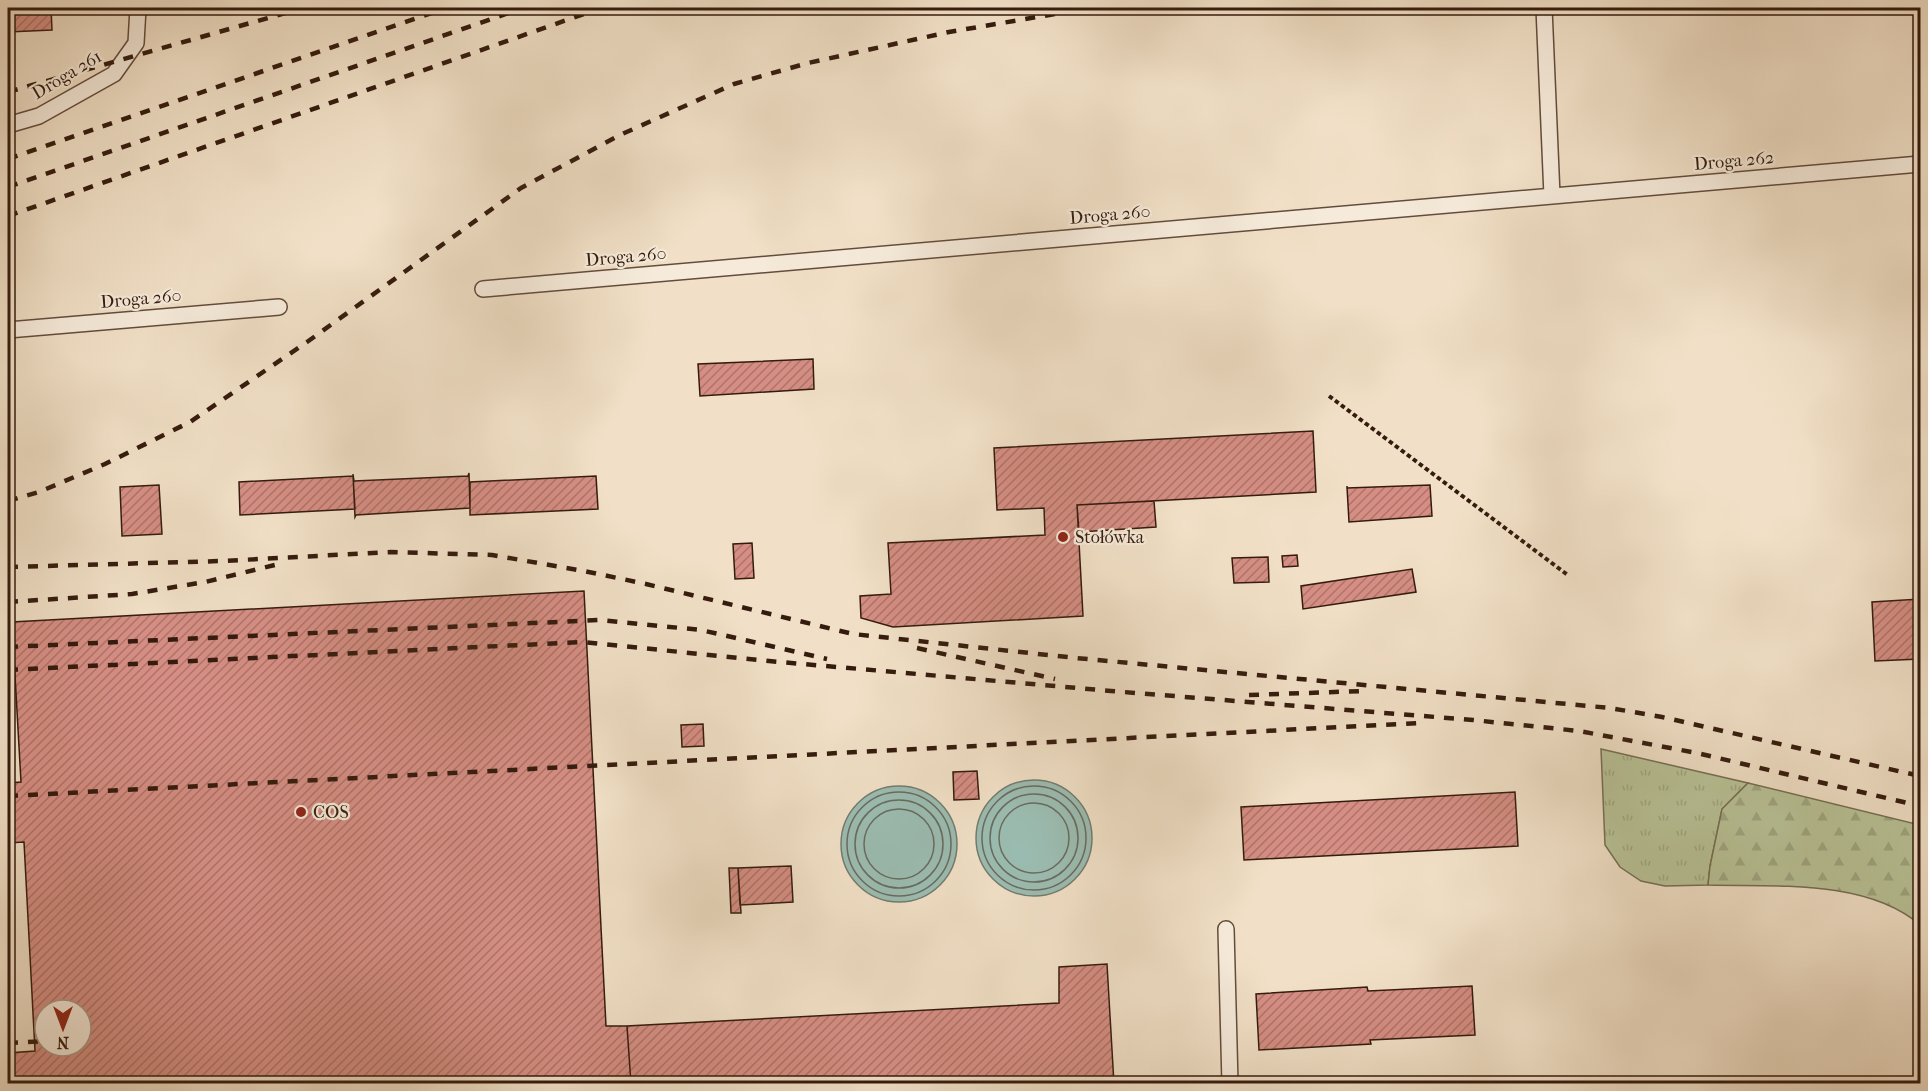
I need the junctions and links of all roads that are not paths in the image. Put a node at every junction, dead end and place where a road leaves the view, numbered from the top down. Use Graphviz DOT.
graph roads {
  1 [pos="138,8"];
  2 [pos="1544,8"];
  3 [pos="8,125"];
  4 [pos="1920,164"];
  5 [pos="1552,196"];
  6 [pos="483,289"];
  7 [pos="279,307"];
  8 [pos="8,330"];
  9 [pos="1226,929"];
  10 [pos="1230,1083"];
  1 -- 3 [label="lane, Droga 261"];
  2 -- 5 [label="lane"];
  4 -- 5 [label="lane, Droga 262"];
  5 -- 6 [label="lane, Droga 260"];
  7 -- 8 [label="lane, Droga 260"];
  9 -- 10 [label="lane"];
}
